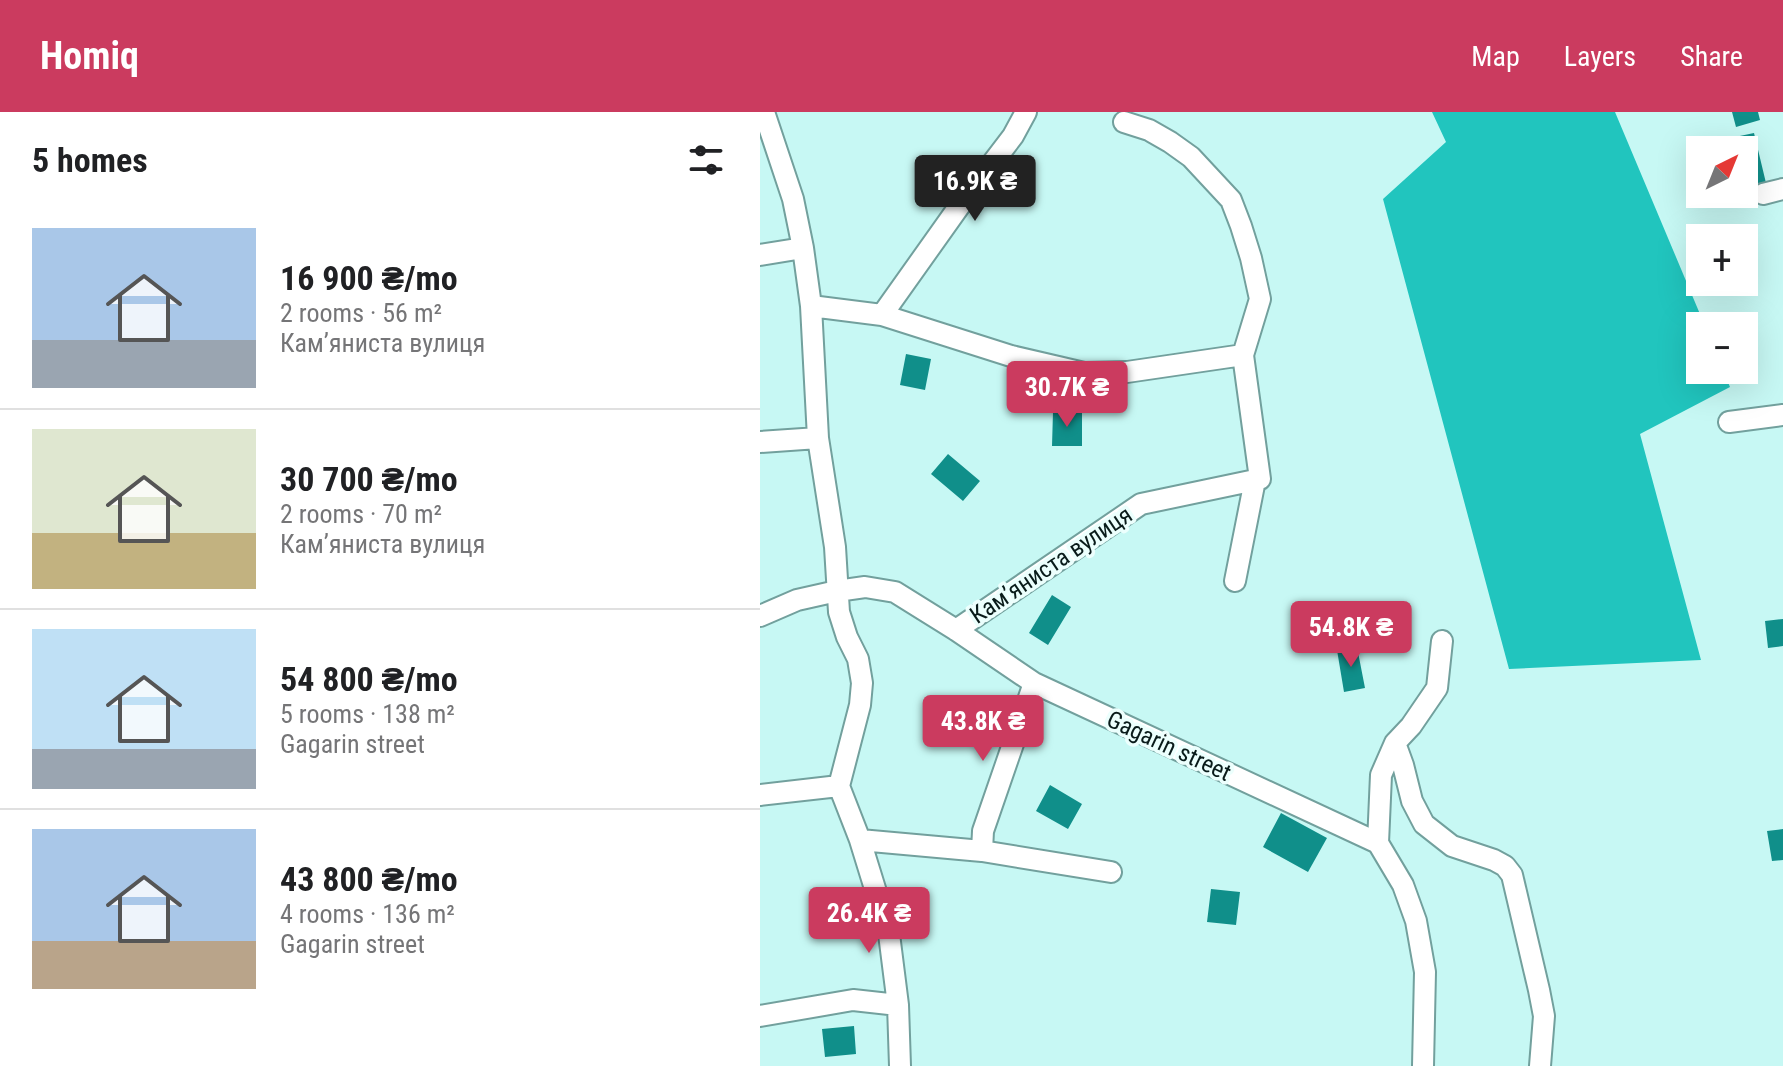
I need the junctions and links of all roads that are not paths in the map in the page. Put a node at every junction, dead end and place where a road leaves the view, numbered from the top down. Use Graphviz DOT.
graph roads {
  1 [pos="764,112"];
  2 [pos="1026,112"];
  3 [pos="1124,122"];
  4 [pos="803,248"];
  5 [pos="760,255"];
  6 [pos="811,306"];
  7 [pos="882,315"];
  8 [pos="1243,355"];
  9 [pos="1783,415"];
  10 [pos="1729,422"];
  11 [pos="818,438"];
  12 [pos="760,442"];
  13 [pos="1255,480"];
  14 [pos="1235,581"];
  15 [pos="837,591"];
  16 [pos="760,616"];
  17 [pos="956,630"];
  18 [pos="1442,641"];
  19 [pos="1034,683"];
  20 [pos="1395,743"];
  21 [pos="839,786"];
  22 [pos="760,795"];
  23 [pos="860,840"];
  24 [pos="1378,843"];
  25 [pos="982,851"];
  26 [pos="1111,872"];
  27 [pos="898,1005"];
  28 [pos="760,1016"];
  29 [pos="900,1066"];
  30 [pos="1423,1066"];
  31 [pos="1540,1066"];
  1 -- 4 [label="street"];
  2 -- 7 [label="street"];
  3 -- 8 [label="street"];
  4 -- 5 [label="street"];
  4 -- 6 [label="street"];
  6 -- 7 [label="street"];
  6 -- 11 [label="street"];
  7 -- 8 [label="street"];
  8 -- 13 [label="street"];
  9 -- 10 [label="street"];
  11 -- 12 [label="street"];
  11 -- 15 [label="street"];
  13 -- 14 [label="street"];
  13 -- 17 [label="street, Камʼяниста вулиця"];
  15 -- 16 [label="street, Gagarin street"];
  15 -- 17 [label="street, Gagarin street"];
  15 -- 21 [label="street"];
  17 -- 19 [label="street, Gagarin street"];
  18 -- 20 [label="street"];
  19 -- 24 [label="street, Gagarin street"];
  19 -- 25 [label="street"];
  20 -- 24 [label="street"];
  20 -- 31 [label="street"];
  21 -- 22 [label="street"];
  21 -- 23 [label="street"];
  23 -- 25 [label="street"];
  23 -- 27 [label="street"];
  24 -- 30 [label="street"];
  25 -- 26 [label="street"];
  27 -- 28 [label="street"];
  27 -- 29 [label="street"];
}
